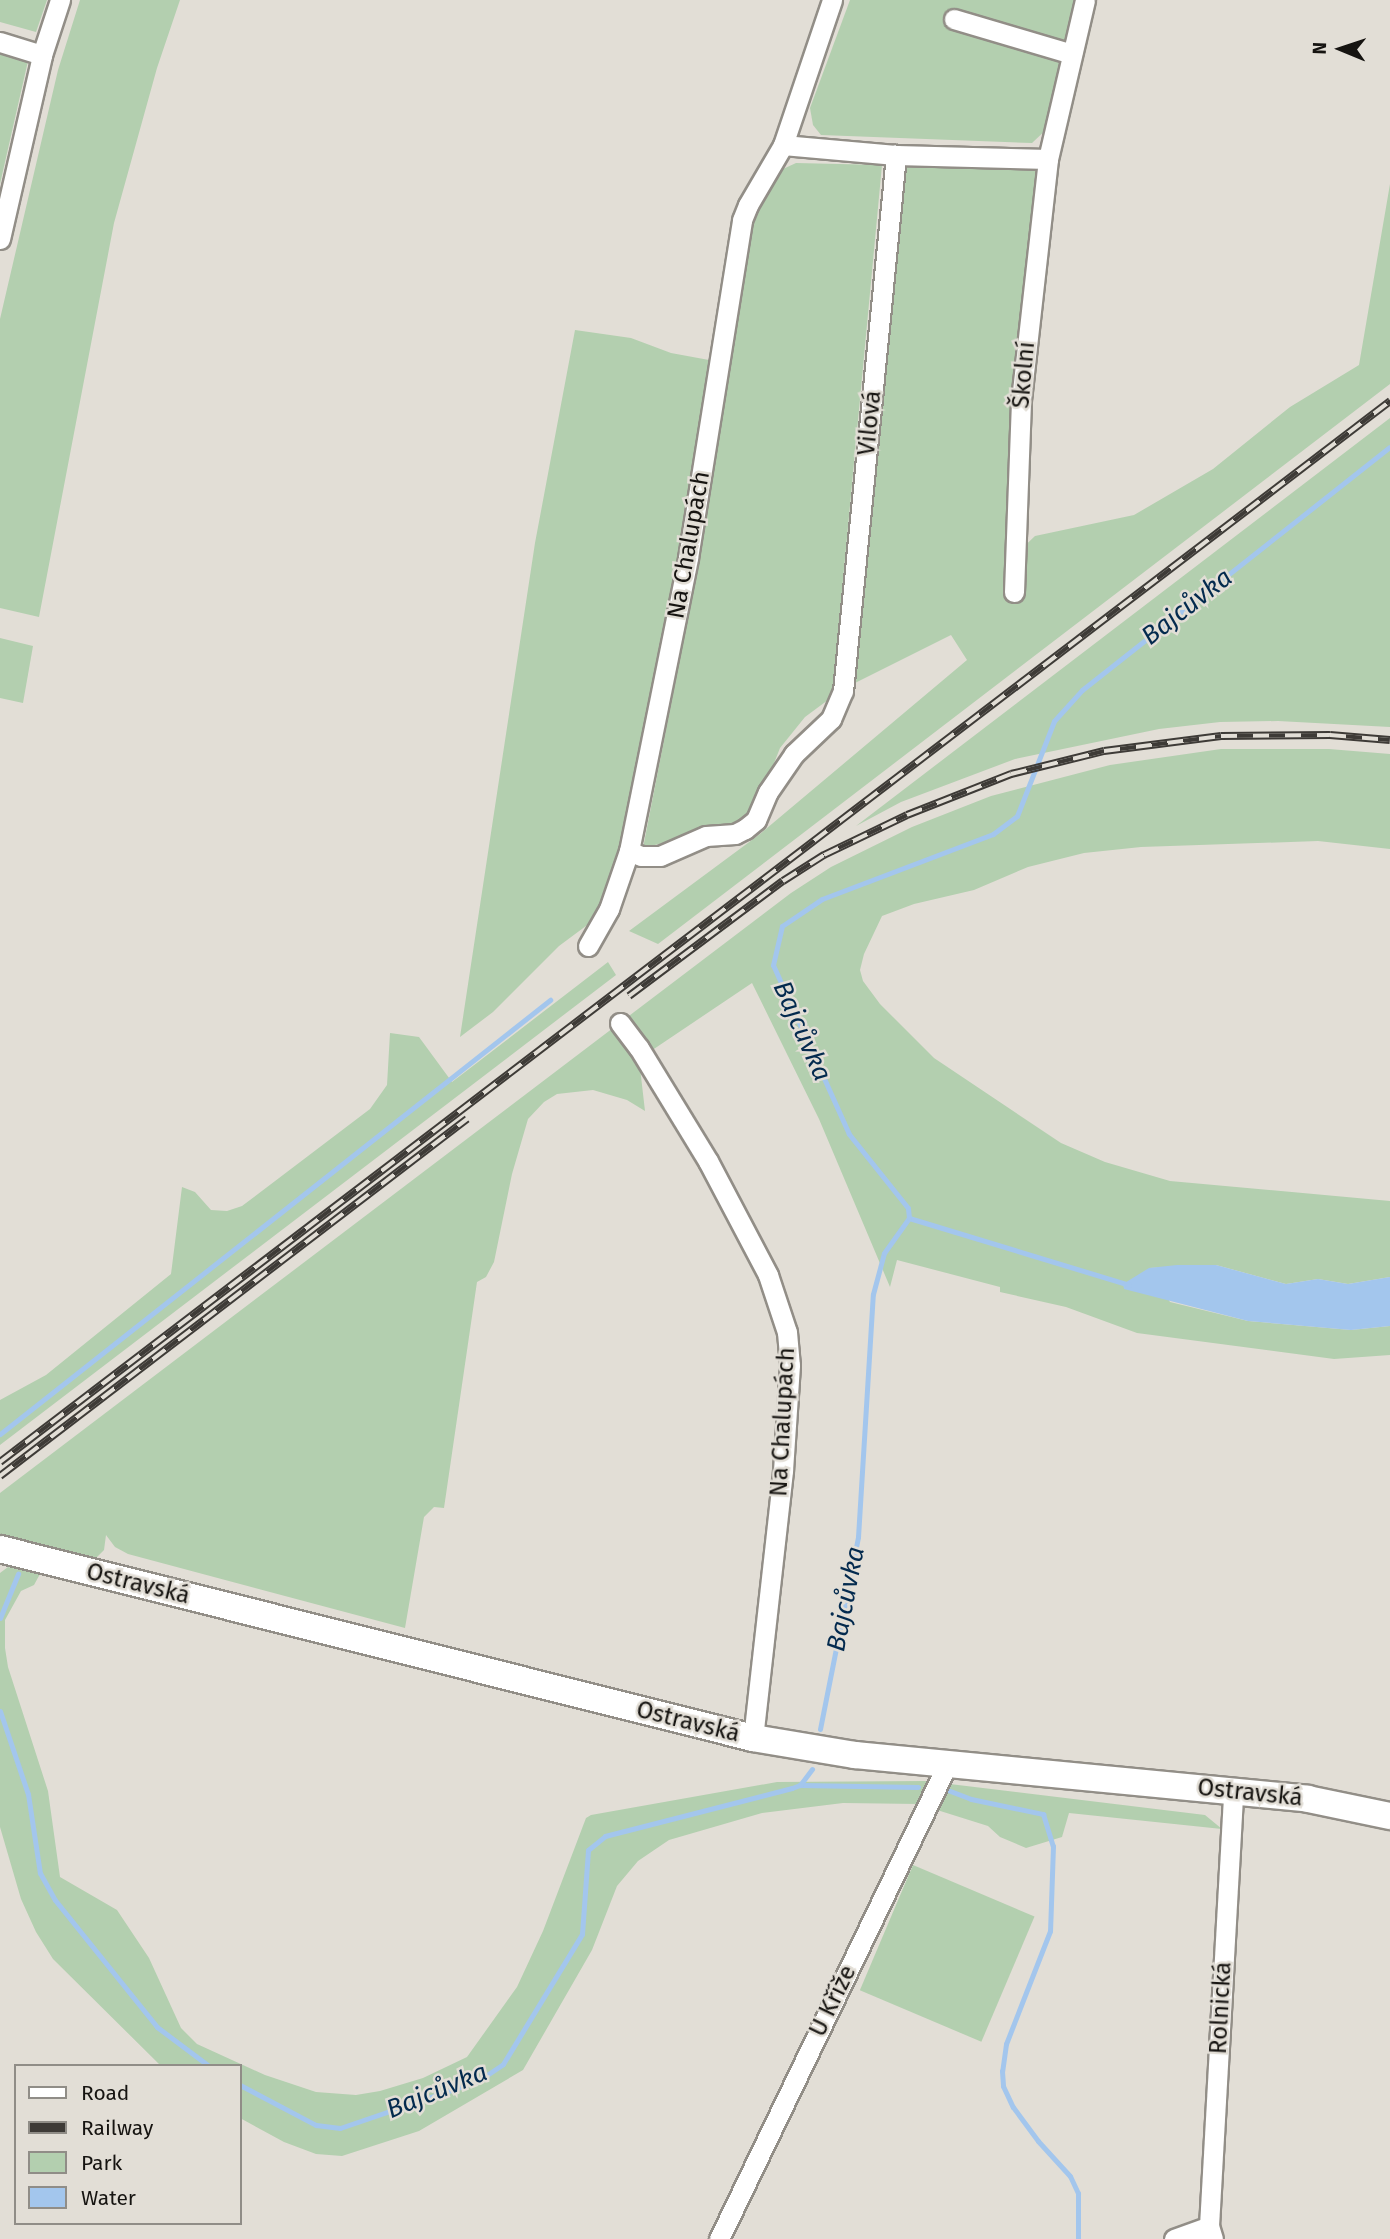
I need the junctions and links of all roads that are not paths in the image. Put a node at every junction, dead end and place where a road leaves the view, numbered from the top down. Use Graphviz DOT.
graph roads {
  1 [pos="60,0"];
  2 [pos="832,0"];
  3 [pos="1085,0"];
  4 [pos="954,19"];
  5 [pos="0,41"];
  6 [pos="1072,54"];
  7 [pos="42,55"];
  8 [pos="783,145"];
  9 [pos="896,155"];
  10 [pos="1048,159"];
  11 [pos="0,239"];
  12 [pos="1014,592"];
  13 [pos="629,851"];
  14 [pos="588,946"];
  15 [pos="620,1023"];
  16 [pos="0,1549"];
  17 [pos="753,1738"];
  18 [pos="948,1763"];
  19 [pos="1233,1790"];
  20 [pos="1390,1816"];
  21 [pos="1211,2232"];
  22 [pos="719,2239"];
  23 [pos="1174,2239"];
  1 -- 7 [label="street"];
  2 -- 8 [label="street, Na Chalupách"];
  3 -- 6 [label="street, Školní"];
  4 -- 6 [label="street"];
  5 -- 7 [label="street"];
  6 -- 10 [label="street, Školní"];
  7 -- 11 [label="street"];
  8 -- 9 [label="street"];
  8 -- 13 [label="street, Na Chalupách"];
  9 -- 10 [label="street"];
  9 -- 13 [label="street, Vilová"];
  10 -- 12 [label="street, Školní"];
  13 -- 14 [label="street, Na Chalupách"];
  15 -- 17 [label="street, Na Chalupách"];
  16 -- 17 [label="main road, Ostravská"];
  17 -- 18 [label="main road, Ostravská"];
  18 -- 19 [label="main road, Ostravská"];
  18 -- 22 [label="street, U Kříže"];
  19 -- 20 [label="main road, Ostravská"];
  19 -- 21 [label="street, Rolnická"];
  21 -- 23 [label="street, Rolnická"];
}
